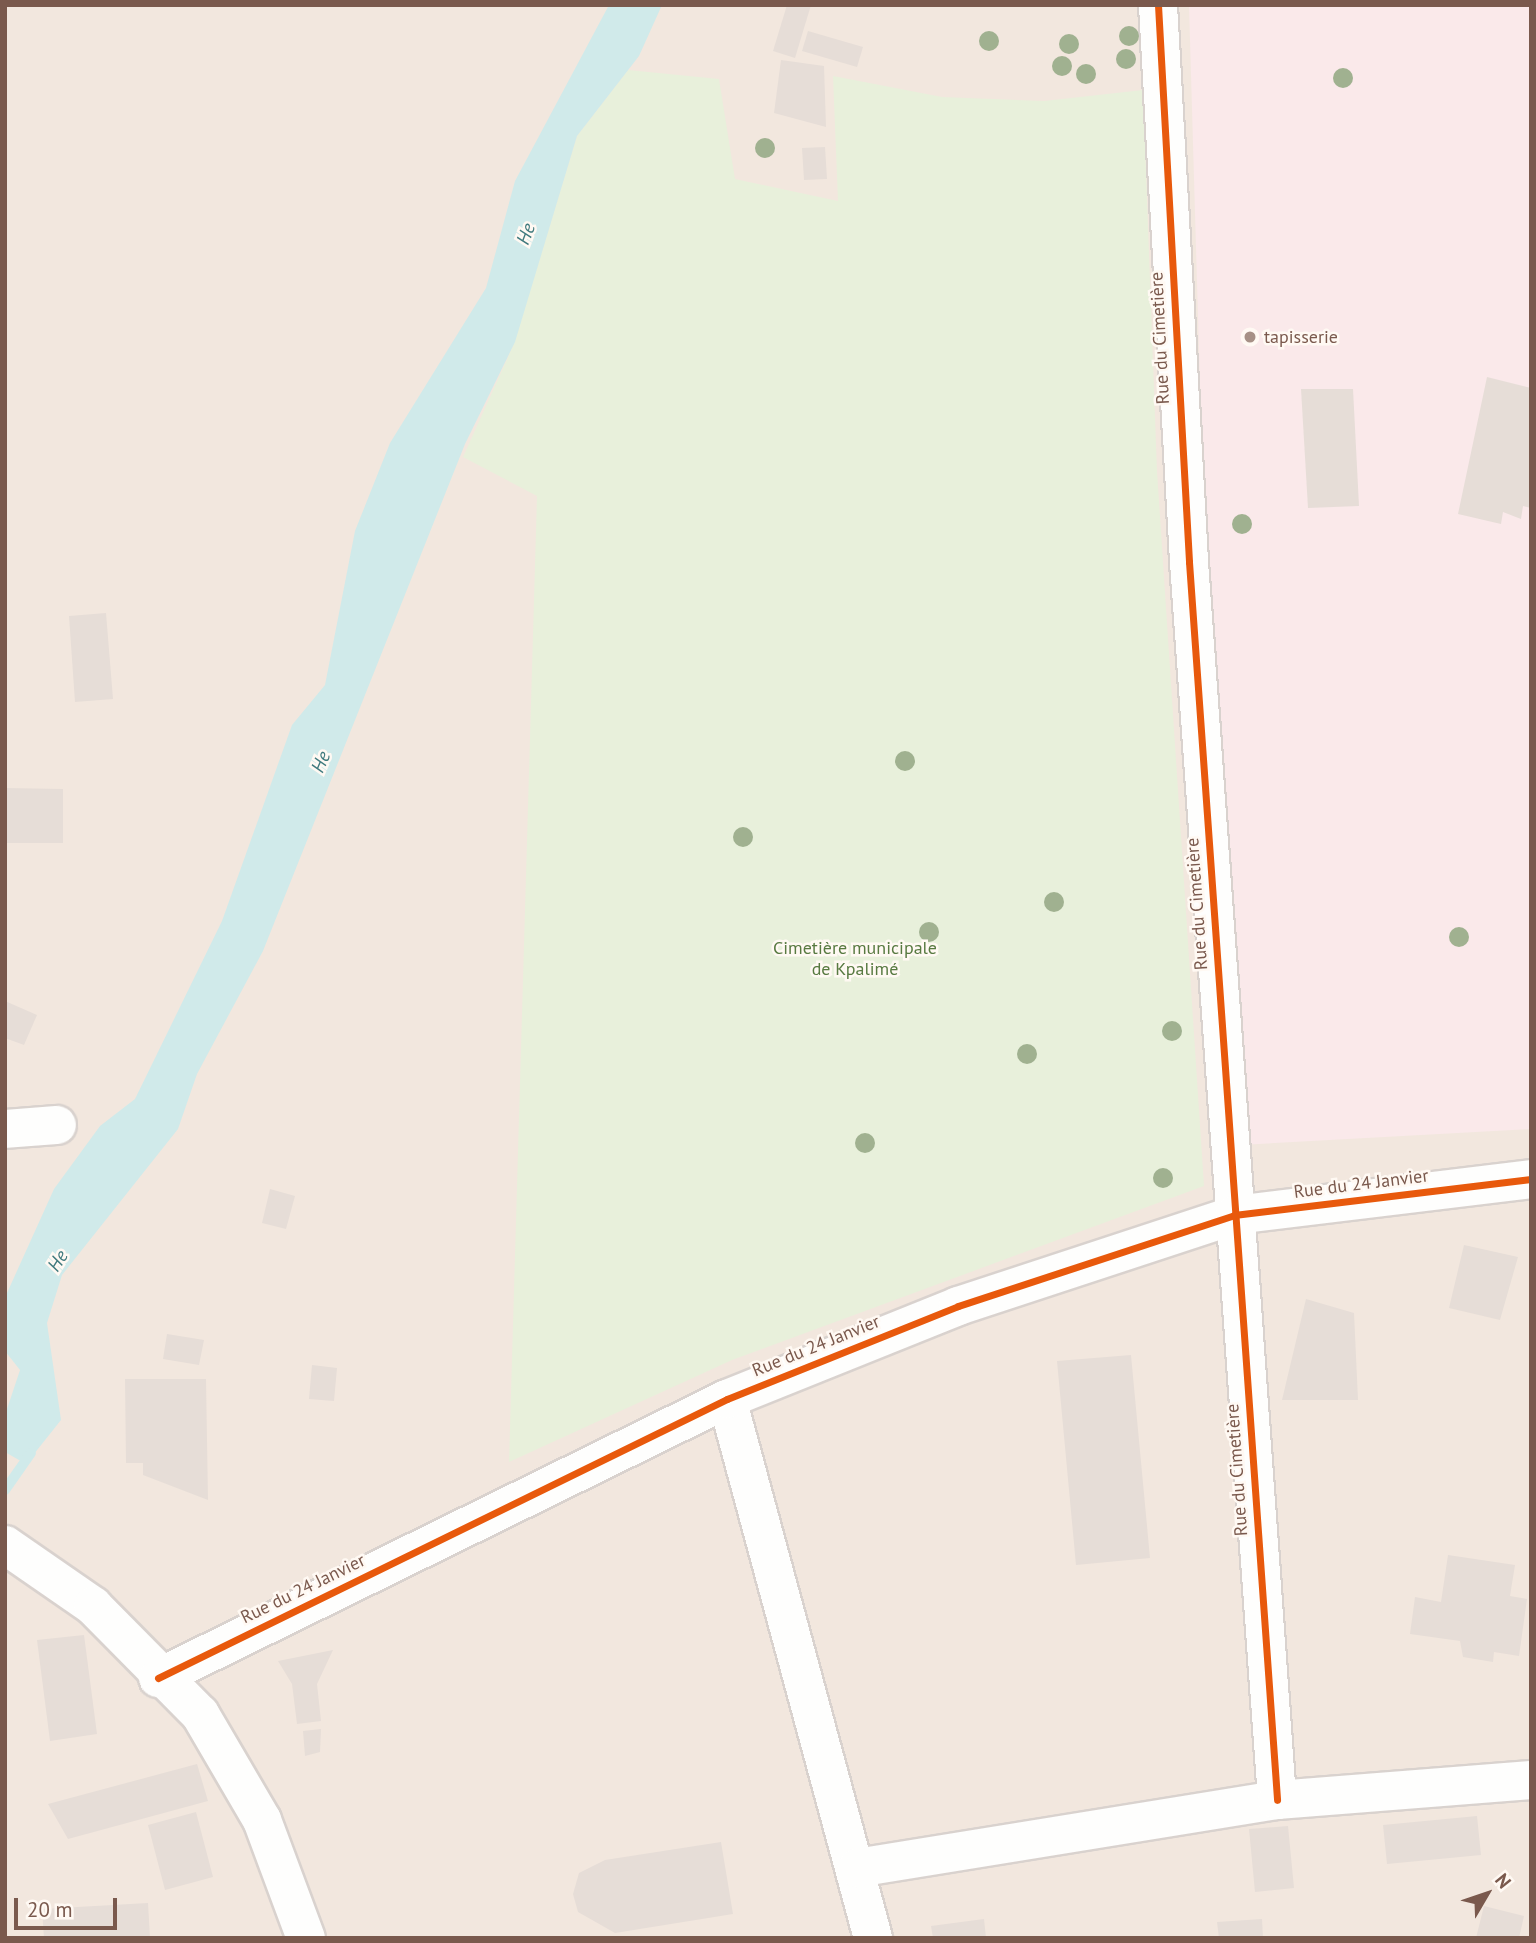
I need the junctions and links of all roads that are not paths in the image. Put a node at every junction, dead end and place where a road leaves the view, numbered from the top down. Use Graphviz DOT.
graph roads {
  1 [pos="1158,5"];
  2 [pos="57,1125"];
  3 [pos="5,1129"];
  4 [pos="1531,1179"];
  5 [pos="1234,1215"];
  6 [pos="727,1399"];
  7 [pos="5,1545"];
  8 [pos="158,1678"];
  9 [pos="1531,1780"];
  10 [pos="1277,1800"];
  11 [pos="857,1868"];
  12 [pos="306,1938"];
  13 [pos="873,1938"];
  1 -- 5 [label="street, Rue du Cimetière"];
  2 -- 3 [label="street"];
  4 -- 5 [label="street, Rue du 24 Janvier"];
  5 -- 6 [label="street, Rue du 24 Janvier"];
  5 -- 10 [label="street, Rue du Cimetière"];
  6 -- 8 [label="street, Rue du 24 Janvier"];
  6 -- 11 [label="street"];
  7 -- 8 [label="street"];
  8 -- 12 [label="street"];
  9 -- 10 [label="street"];
  10 -- 11 [label="street"];
  11 -- 13 [label="street"];
}
